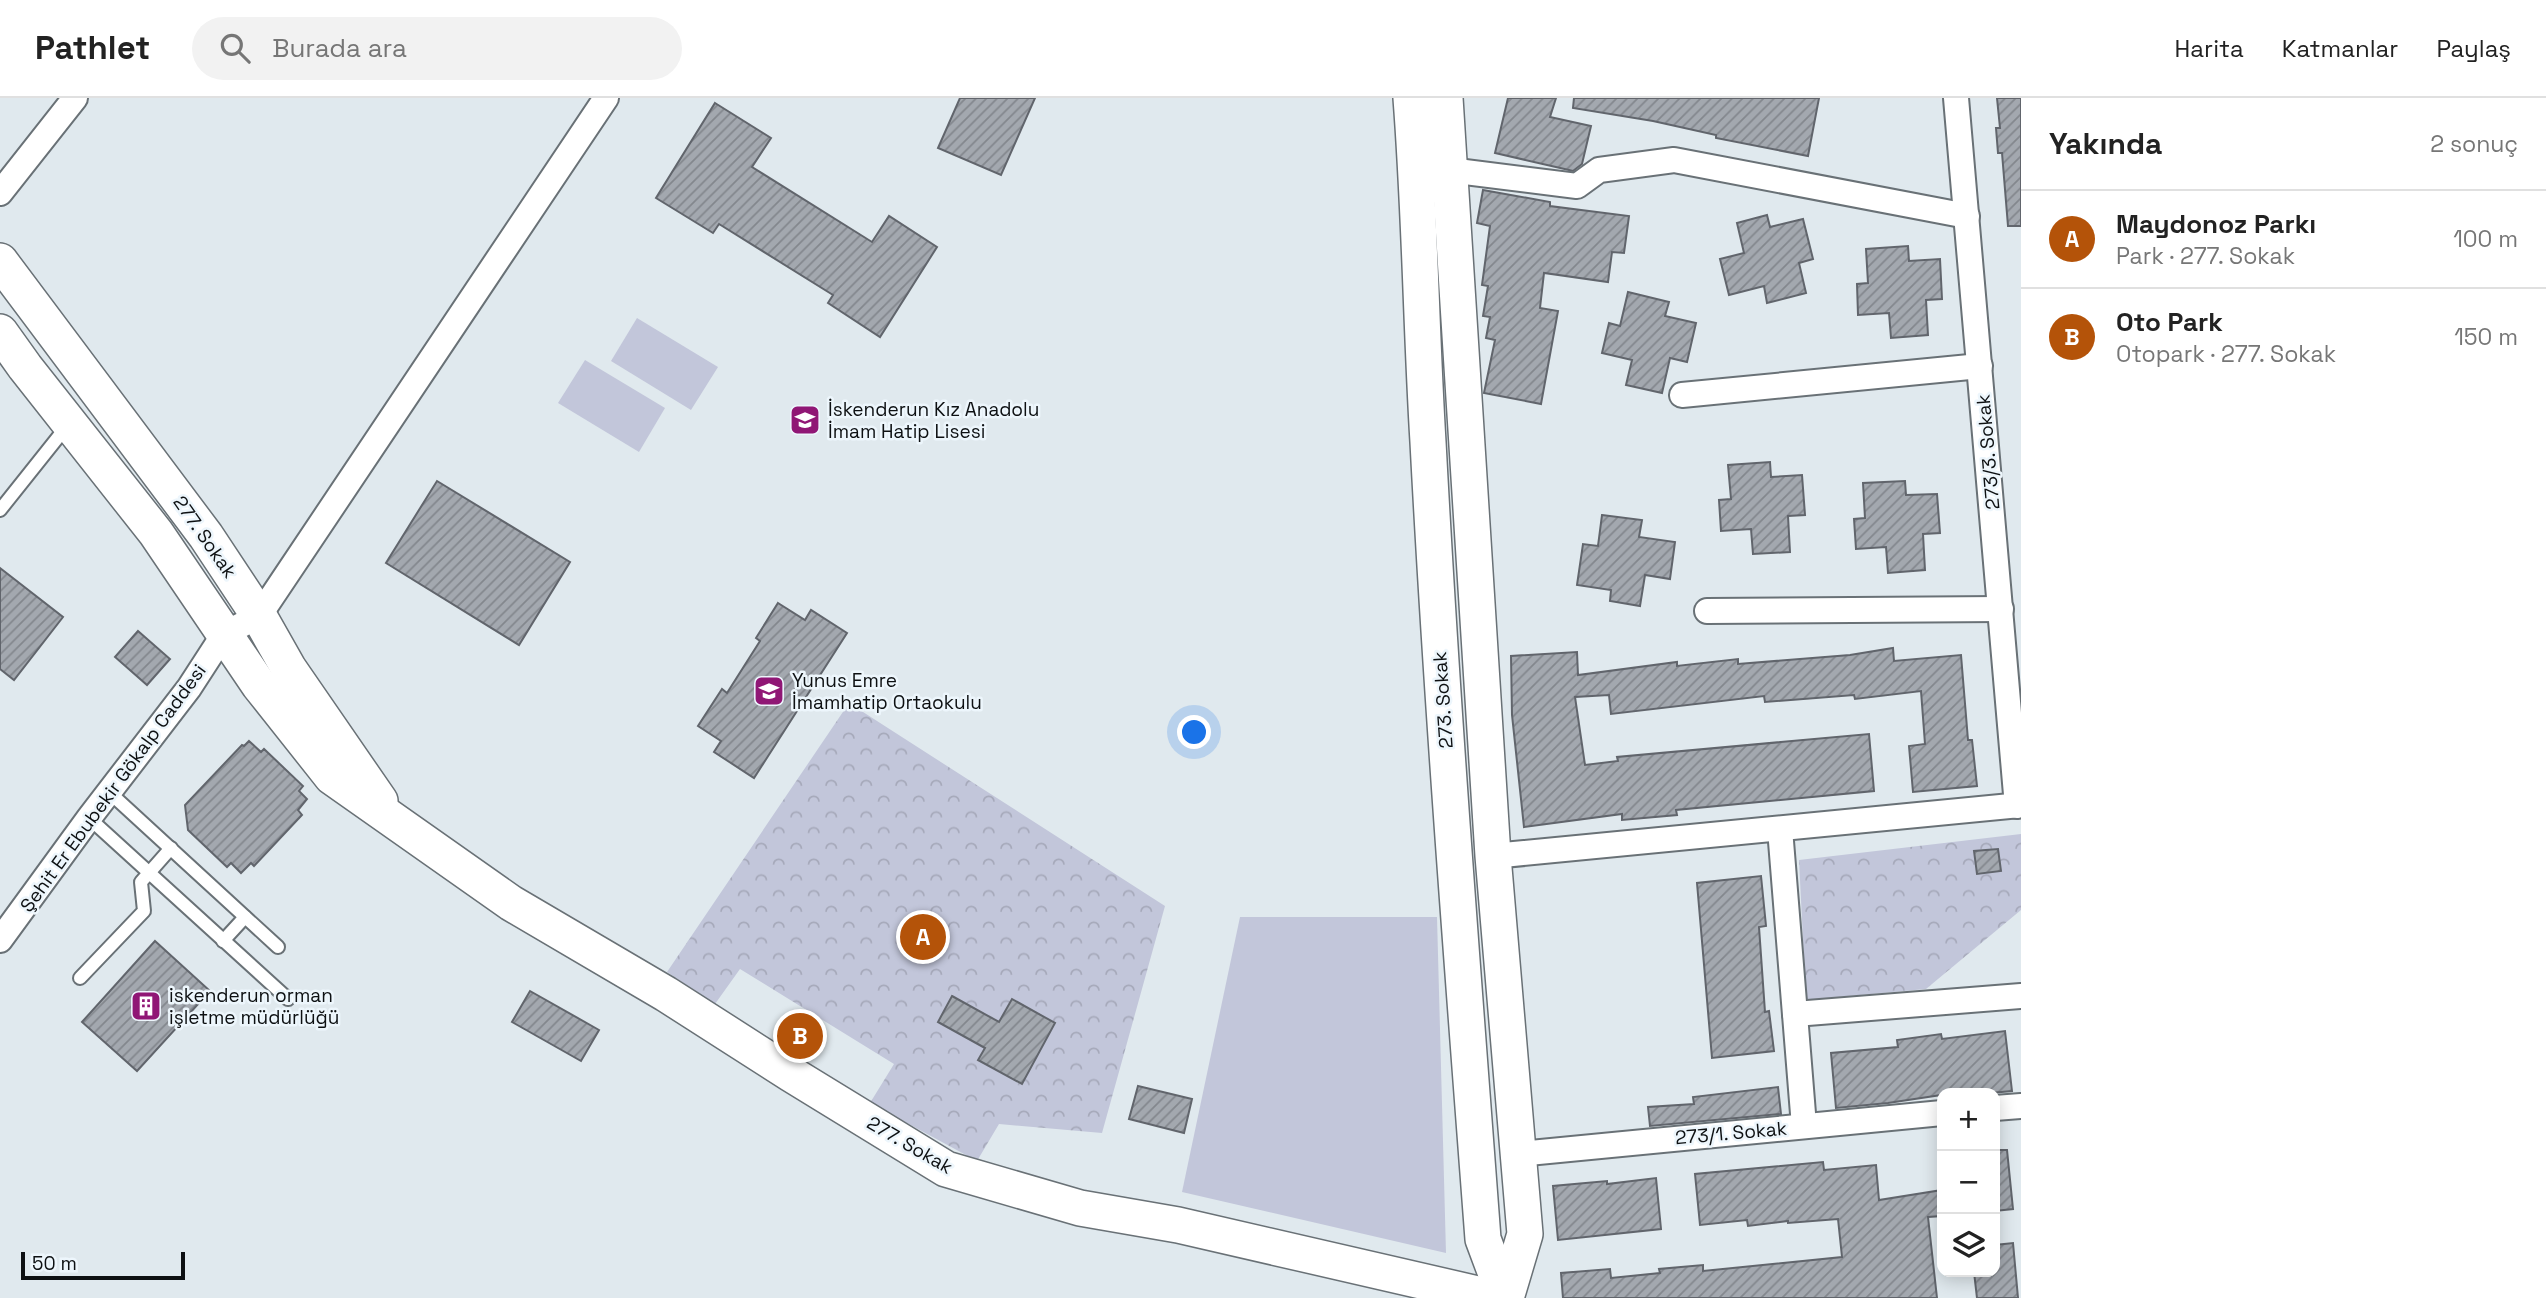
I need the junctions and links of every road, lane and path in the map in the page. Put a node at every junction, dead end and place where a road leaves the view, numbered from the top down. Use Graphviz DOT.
graph roads {
  1 [pos="75,98"];
  2 [pos="607,98"];
  3 [pos="1411,98"];
  4 [pos="1445,98"];
  5 [pos="1956,98"];
  6 [pos="1449,170"];
  7 [pos="0,193"];
  8 [pos="1967,216"];
  9 [pos="0,261"];
  10 [pos="0,332"];
  11 [pos="1980,366"];
  12 [pos="1682,395"];
  13 [pos="70,423"];
  14 [pos="0,510"];
  15 [pos="2000,609"];
  16 [pos="1707,611"];
  17 [pos="259,616"];
  18 [pos="224,634"];
  19 [pos="109,792"];
  20 [pos="2019,806"];
  21 [pos="89,818"];
  22 [pos="396,824"];
  23 [pos="1780,829"];
  24 [pos="171,848"];
  25 [pos="1493,856"];
  26 [pos="149,873"];
  27 [pos="246,917"];
  28 [pos="0,940"];
  29 [pos="223,941"];
  30 [pos="278,947"];
  31 [pos="80,978"];
  32 [pos="2021,996"];
  33 [pos="288,999"];
  34 [pos="1795,1014"];
  35 [pos="2021,1106"];
  36 [pos="2000,1108"];
  37 [pos="1937,1113"];
  38 [pos="1804,1126"];
  39 [pos="1519,1154"];
  40 [pos="1495,1298"];
  41 [pos="1505,1298"];
  1 -- 7 [label="street"];
  2 -- 17 [label="street"];
  3 -- 41 [label="street, 273. Sokak"];
  4 -- 6 [label="street, 273. Sokak"];
  5 -- 8 [label="street, 273/3. Sokak"];
  6 -- 8 [label="street"];
  6 -- 25 [label="street, 273. Sokak"];
  8 -- 11 [label="street, 273/3. Sokak"];
  9 -- 17 [label="street, 277. Sokak"];
  10 -- 13 [label="street, 277. Sokak"];
  11 -- 12 [label="street"];
  11 -- 15 [label="street, 273/3. Sokak"];
  13 -- 14 [label="lane"];
  13 -- 18 [label="street, 277. Sokak"];
  15 -- 16 [label="street"];
  15 -- 20 [label="street, 273/3. Sokak"];
  17 -- 18 [label="street"];
  17 -- 22 [label="street, 277. Sokak"];
  18 -- 19 [label="street, Şehit Er Ebubekir Gökalp Caddesi"];
  18 -- 22 [label="street, 277. Sokak"];
  19 -- 21 [label="street, Şehit Er Ebubekir Gökalp Caddesi"];
  19 -- 24 [label="lane"];
  20 -- 23 [label="street"];
  21 -- 26 [label="lane"];
  21 -- 28 [label="street, Şehit Er Ebubekir Gökalp Caddesi"];
  22 -- 40 [label="street, 277. Sokak"];
  23 -- 25 [label="street"];
  23 -- 34 [label="street"];
  24 -- 26 [label="lane"];
  24 -- 27 [label="lane"];
  25 -- 39 [label="street, 273. Sokak"];
  26 -- 29 [label="lane"];
  26 -- 31 [label="lane"];
  27 -- 29 [label="lane"];
  27 -- 30 [label="lane"];
  29 -- 33 [label="lane"];
  32 -- 34 [label="street"];
  34 -- 38 [label="street"];
  35 -- 36 [label="street"];
  37 -- 38 [label="street, 273/1. Sokak"];
  38 -- 39 [label="street, 273/1. Sokak"];
  39 -- 41 [label="street, 273. Sokak"];
}
